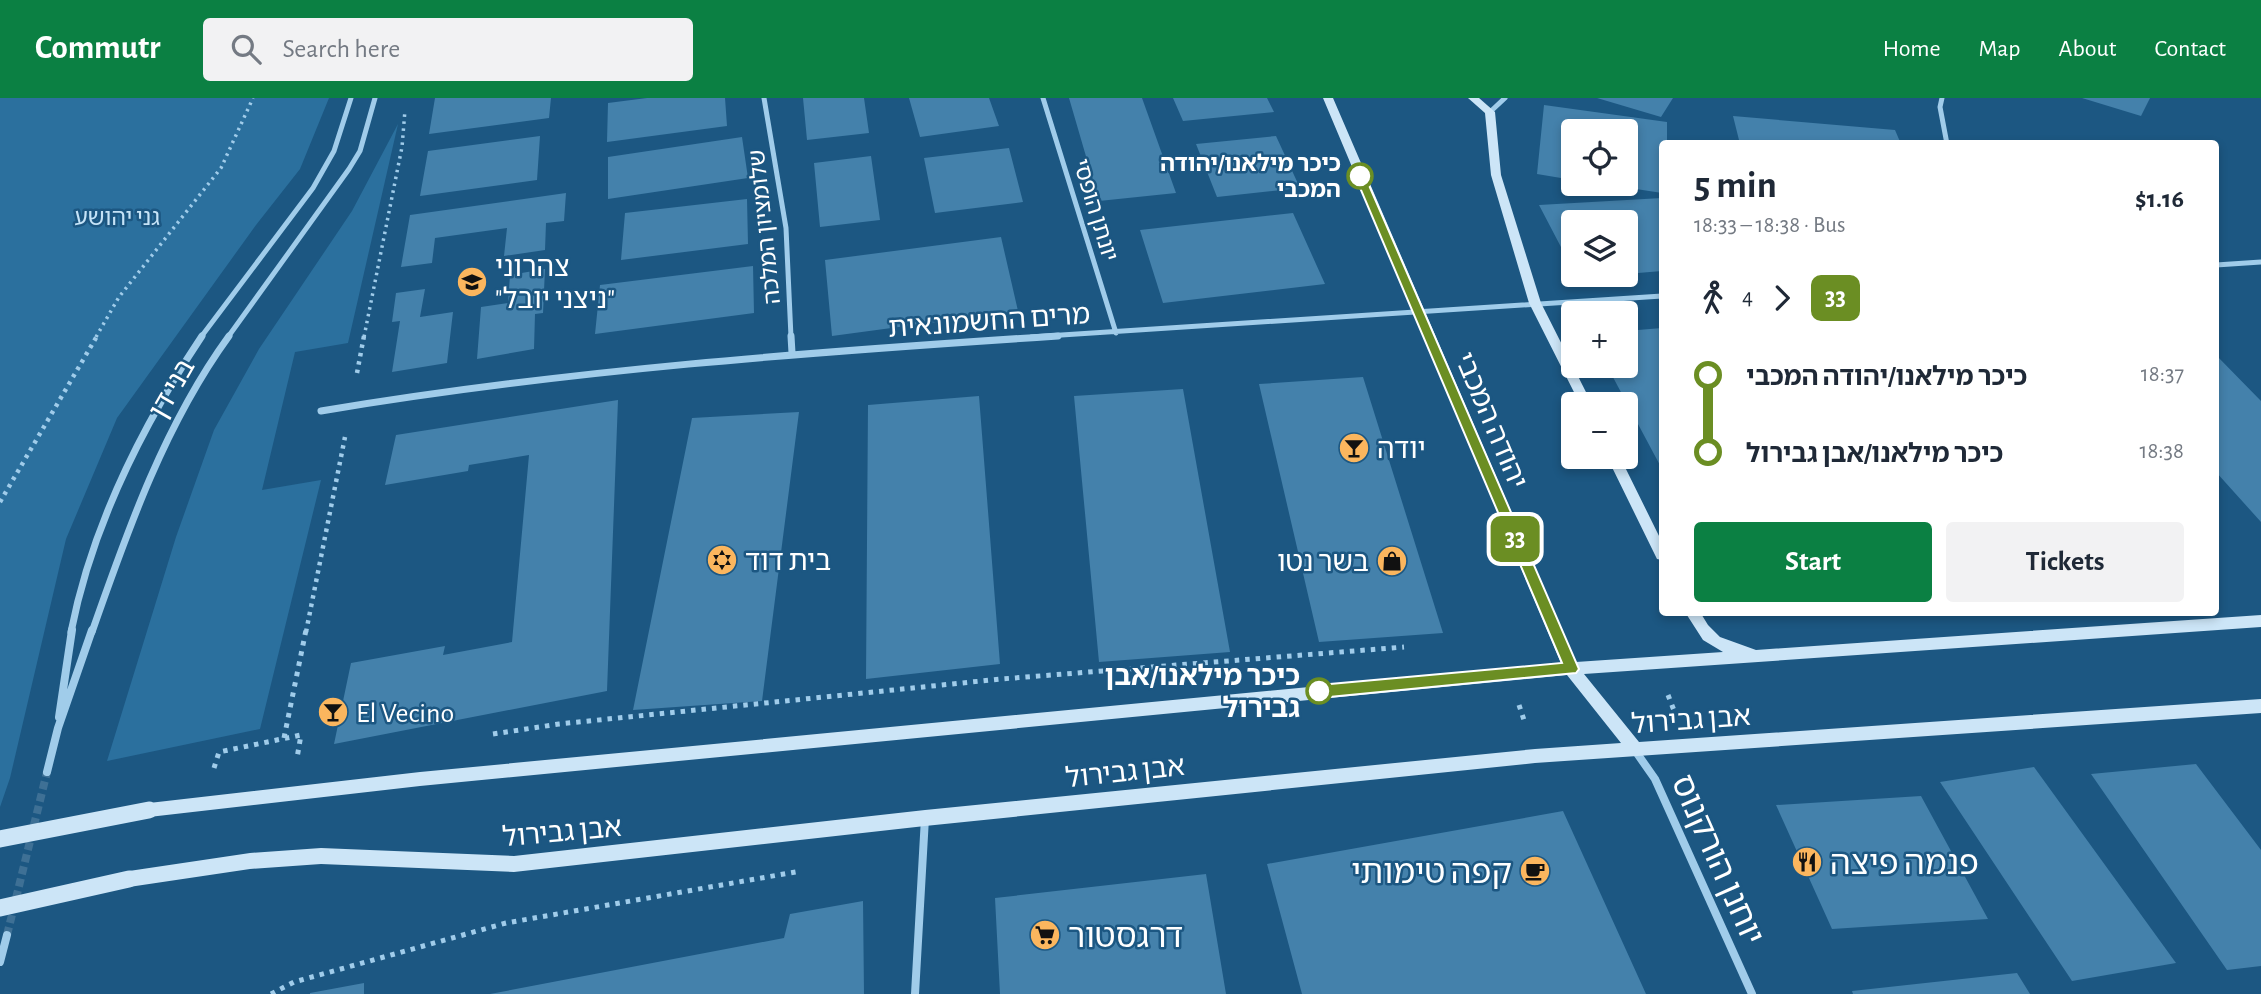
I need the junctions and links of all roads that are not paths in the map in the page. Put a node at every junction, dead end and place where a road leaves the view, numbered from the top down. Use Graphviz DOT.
graph roads {
  1 [pos="351,98"];
  2 [pos="375,98"];
  3 [pos="764,98"];
  4 [pos="1043,98"];
  5 [pos="1328,98"];
  6 [pos="1472,98"];
  7 [pos="1505,98"];
  8 [pos="1942,98"];
  9 [pos="1490,112"];
  10 [pos="1946,140"];
  11 [pos="2261,262"];
  12 [pos="2219,265"];
  13 [pos="1659,296"];
  14 [pos="1535,303"];
  15 [pos="1417,314"];
  16 [pos="1116,333"];
  17 [pos="792,353"];
  18 [pos="1580,392"];
  19 [pos="321,411"];
  20 [pos="1619,469"];
  21 [pos="1659,549"];
  22 [pos="1694,616"];
  23 [pos="2261,621"];
  24 [pos="1776,657"];
  25 [pos="1571,669"];
  26 [pos="2261,706"];
  27 [pos="58,728"];
  28 [pos="1634,748"];
  29 [pos="47,772"];
  30 [pos="925,818"];
  31 [pos="0,839"];
  32 [pos="0,908"];
  33 [pos="7,935"];
  34 [pos="0,962"];
  35 [pos="915,994"];
  36 [pos="1752,994"];
  1 -- 27 [label="street, בני דן"];
  2 -- 27 [label="street, בני דן"];
  3 -- 17 [label="street, שלומציון המלכה"];
  4 -- 16 [label="street, יונתן הופסי"];
  5 -- 15 [label="main road, יהודה המכבי"];
  6 -- 9 [label="main road"];
  7 -- 9 [label="street"];
  8 -- 10 [label="street"];
  9 -- 14 [label="main road"];
  11 -- 12 [label="street"];
  13 -- 14 [label="street, מרים החשמונאית"];
  14 -- 15 [label="street, מרים החשמונאית"];
  14 -- 18 [label="main road"];
  15 -- 16 [label="street, מרים החשמונאית"];
  15 -- 25 [label="main road, יהודה המכבי"];
  16 -- 17 [label="street, מרים החשמונאית"];
  17 -- 19 [label="street, מרים החשמונאית"];
  20 -- 21 [label="main road"];
  22 -- 24 [label="main road"];
  23 -- 24 [label="main road, אבן גבירול"];
  24 -- 25 [label="main road, אבן גבירול"];
  25 -- 28 [label="main road, יהודה המכבי"];
  25 -- 31 [label="main road, אבן גבירול, bridge"];
  26 -- 28 [label="main road, אבן גבירול"];
  27 -- 29 [label="street, בני דן"];
  28 -- 30 [label="main road, אבן גבירול"];
  28 -- 36 [label="street, יוחנן הורקנוס"];
  30 -- 32 [label="main road, אבן גבירול, bridge"];
  30 -- 35 [label="street"];
  33 -- 34 [label="street"];
}
